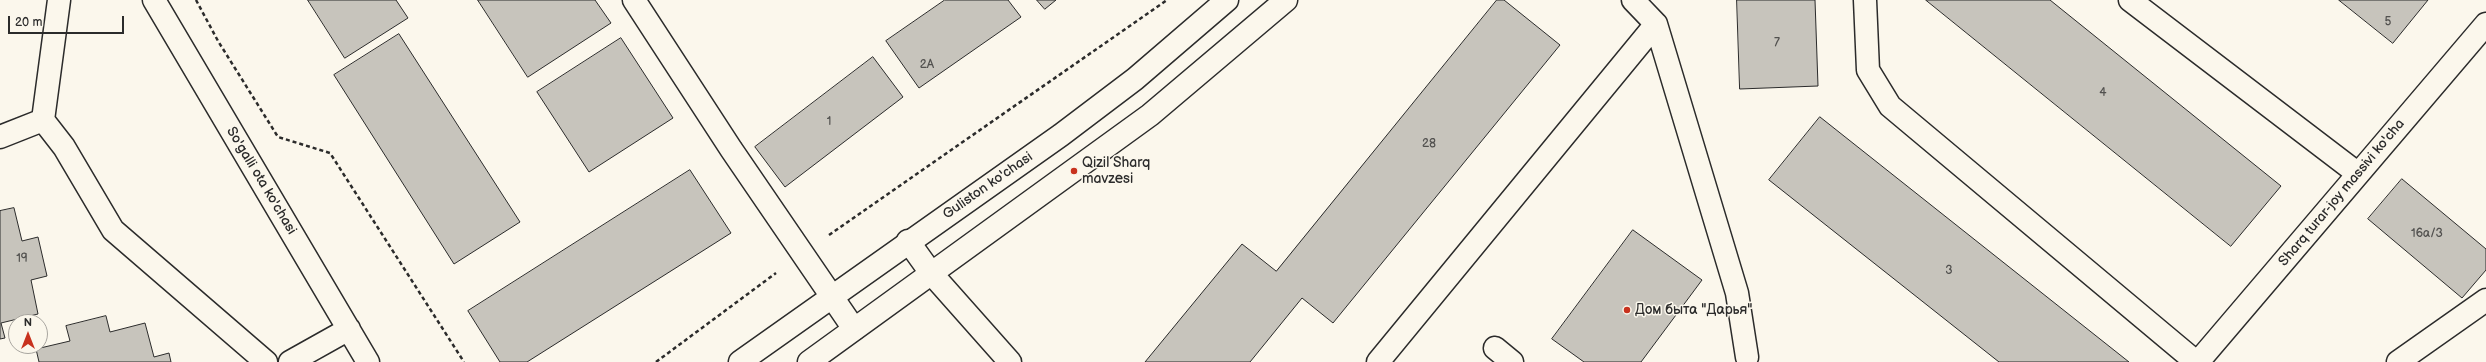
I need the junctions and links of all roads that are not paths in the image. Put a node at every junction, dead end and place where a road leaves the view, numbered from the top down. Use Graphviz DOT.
graph roads {
  1 [pos="58,0"];
  2 [pos="154,0"];
  3 [pos="634,0"];
  4 [pos="1228,0"];
  5 [pos="1286,0"];
  6 [pos="1633,0"];
  7 [pos="1865,0"];
  8 [pos="2130,0"];
  9 [pos="1656,24"];
  10 [pos="2486,24"];
  11 [pos="43,120"];
  12 [pos="0,138"];
  13 [pos="2357,173"];
  14 [pos="908,241"];
  15 [pos="931,273"];
  16 [pos="832,296"];
  17 [pos="2486,300"];
  18 [pos="348,329"];
  19 [pos="854,329"];
  20 [pos="1495,348"];
  21 [pos="1748,360"];
  22 [pos="266,362"];
  23 [pos="290,362"];
  24 [pos="368,362"];
  25 [pos="740,362"];
  26 [pos="809,362"];
  27 [pos="1010,362"];
  28 [pos="1378,362"];
  29 [pos="1512,362"];
  30 [pos="2197,362"];
  31 [pos="2398,362"];
  1 -- 11 [label="street"];
  2 -- 18 [label="street, So'galli ota ko'chasi"];
  3 -- 16 [label="street"];
  4 -- 14 [label="street, Guliston ko'chasi"];
  5 -- 15 [label="street"];
  6 -- 9 [label="street"];
  7 -- 30 [label="street"];
  8 -- 13 [label="street"];
  9 -- 21 [label="street"];
  9 -- 28 [label="street"];
  10 -- 13 [label="street, Sharq turar-joy massivi ko'cha"];
  11 -- 12 [label="street"];
  11 -- 22 [label="street"];
  13 -- 30 [label="street, Sharq turar-joy massivi ko'cha"];
  14 -- 15 [label="street"];
  14 -- 16 [label="street, Guliston ko'chasi"];
  15 -- 19 [label="street"];
  15 -- 27 [label="street"];
  16 -- 19 [label="street"];
  16 -- 25 [label="street, Guliston ko'chasi"];
  17 -- 31 [label="street"];
  18 -- 23 [label="street"];
  18 -- 24 [label="street, So'galli ota ko'chasi"];
  19 -- 26 [label="street"];
  20 -- 29 [label="street"];
}
